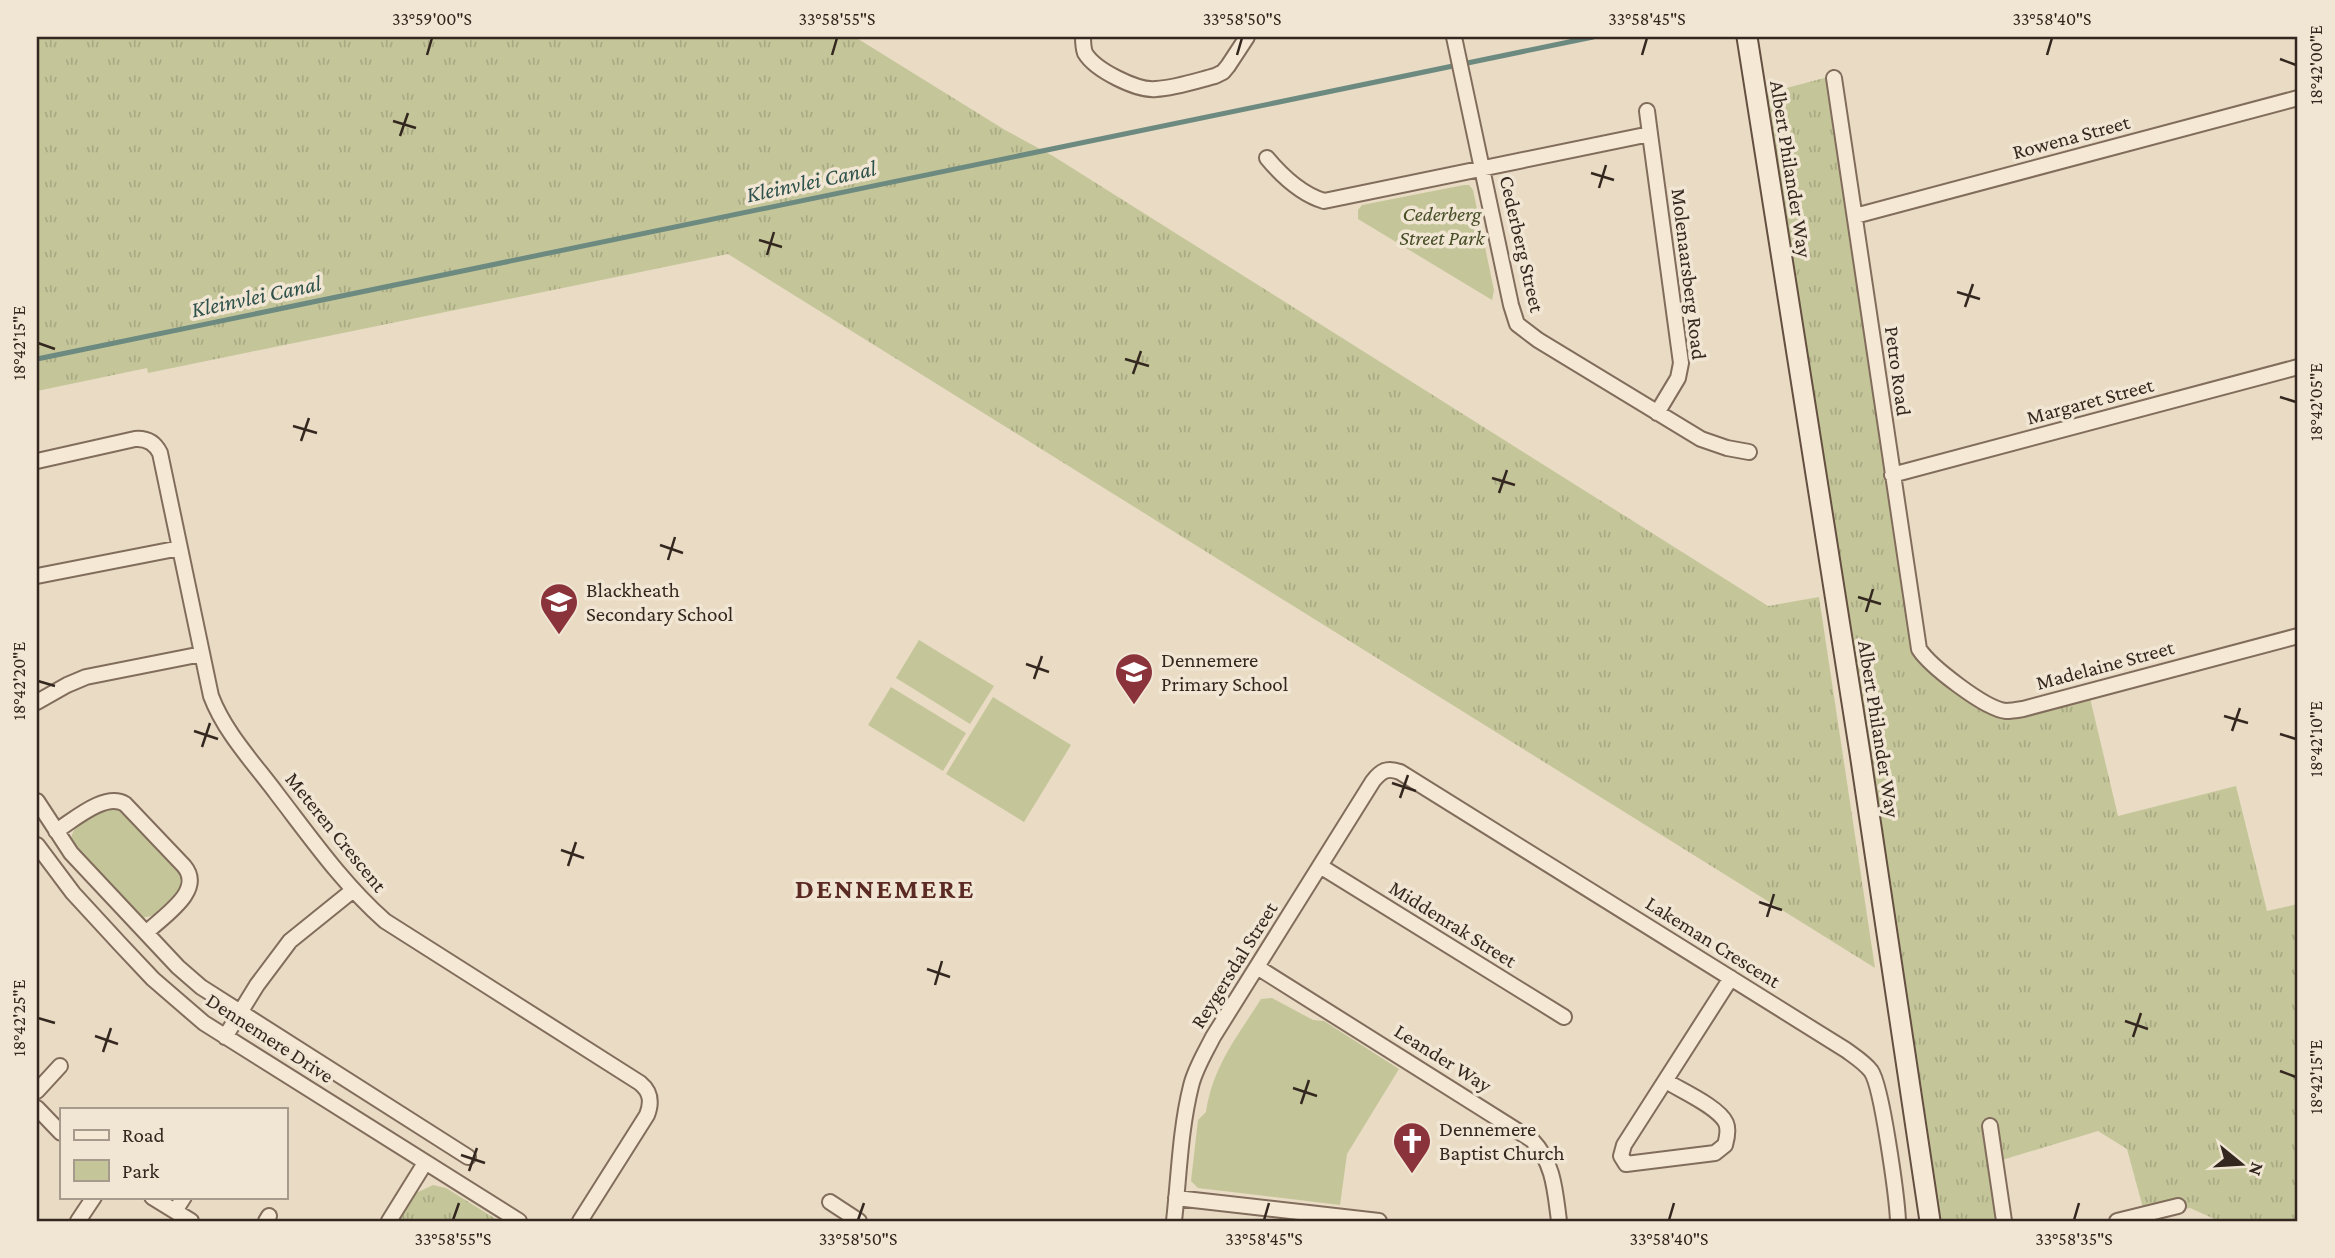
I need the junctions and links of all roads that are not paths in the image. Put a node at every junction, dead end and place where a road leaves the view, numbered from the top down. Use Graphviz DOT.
graph roads {
  1 [pos="1083,37"];
  2 [pos="1247,37"];
  3 [pos="1454,37"];
  4 [pos="1747,37"];
  5 [pos="1833,78"];
  6 [pos="2298,98"];
  7 [pos="1647,111"];
  8 [pos="1650,134"];
  9 [pos="1267,158"];
  10 [pos="1482,169"];
  11 [pos="1855,216"];
  12 [pos="2298,367"];
  13 [pos="1657,413"];
  14 [pos="1749,452"];
  15 [pos="37,461"];
  16 [pos="1892,475"];
  17 [pos="180,548"];
  18 [pos="37,576"];
  19 [pos="2298,636"];
  20 [pos="202,654"];
  21 [pos="1932,665"];
  22 [pos="37,702"];
  23 [pos="1400,772"];
  24 [pos="37,801"];
  25 [pos="56,831"];
  26 [pos="37,845"];
  27 [pos="1320,866"];
  28 [pos="352,891"];
  29 [pos="146,933"];
  30 [pos="1257,967"];
  31 [pos="1731,978"];
  32 [pos="239,1013"];
  33 [pos="1564,1017"];
  34 [pos="225,1037"];
  35 [pos="60,1066"];
  36 [pos="1666,1081"];
  37 [pos="37,1091"];
  38 [pos="37,1108"];
  39 [pos="1990,1126"];
  40 [pos="60,1132"];
  41 [pos="468,1157"];
  42 [pos="425,1163"];
  43 [pos="93,1198"];
  44 [pos="154,1198"];
  45 [pos="183,1198"];
  46 [pos="1176,1198"];
  47 [pos="830,1202"];
  48 [pos="2178,1206"];
  49 [pos="176,1211"];
  50 [pos="1295,1217"];
  51 [pos="78,1221"];
  52 [pos="191,1221"];
  53 [pos="388,1221"];
  54 [pos="519,1221"];
  55 [pos="580,1221"];
  56 [pos="859,1221"];
  57 [pos="1174,1221"];
  58 [pos="1379,1221"];
  59 [pos="1559,1221"];
  60 [pos="1898,1221"];
  61 [pos="1930,1221"];
  62 [pos="2004,1221"];
  63 [pos="2117,1221"];
  1 -- 2 [label="street"];
  3 -- 10 [label="street, Cederberg Street"];
  4 -- 61 [label="street, Albert Philander Way"];
  5 -- 11 [label="street, Petro Road"];
  6 -- 11 [label="street, Rowena Street"];
  7 -- 8 [label="street, Molenaarsberg Road"];
  8 -- 10 [label="street"];
  8 -- 13 [label="street, Molenaarsberg Road"];
  9 -- 10 [label="street"];
  10 -- 13 [label="street, Cederberg Street"];
  11 -- 16 [label="street, Petro Road"];
  12 -- 16 [label="street, Margaret Street"];
  13 -- 14 [label="street, Cederberg Street"];
  15 -- 17 [label="street, Meteren Crescent"];
  16 -- 21 [label="street, Petro Road"];
  17 -- 18 [label="street"];
  17 -- 20 [label="street, Meteren Crescent"];
  19 -- 21 [label="street, Madelaine Street"];
  20 -- 22 [label="street"];
  20 -- 28 [label="street, Meteren Crescent"];
  23 -- 27 [label="street, Reygersdal Street"];
  23 -- 31 [label="street, Lakeman Crescent"];
  24 -- 25 [label="street, Dennemere Drive"];
  25 -- 29 [label="street, Dennemere Drive"];
  25 -- 29 [label="street"];
  26 -- 34 [label="street, Dennemere Drive"];
  27 -- 30 [label="street, Reygersdal Street"];
  27 -- 33 [label="street, Middenrak Street"];
  28 -- 32 [label="street"];
  28 -- 55 [label="street, Meteren Crescent"];
  29 -- 32 [label="street, Dennemere Drive"];
  30 -- 46 [label="street, Reygersdal Street"];
  30 -- 59 [label="street, Leander Way"];
  31 -- 36 [label="street"];
  31 -- 60 [label="street, Lakeman Crescent"];
  32 -- 34 [label="street"];
  32 -- 41 [label="street, Dennemere Drive"];
  34 -- 42 [label="street, Dennemere Drive"];
  35 -- 37 [label="street"];
  36 -- 36 [label="street"];
  38 -- 40 [label="street"];
  39 -- 62 [label="street"];
  42 -- 53 [label="street"];
  42 -- 54 [label="street, Dennemere Drive"];
  43 -- 51 [label="street"];
  44 -- 49 [label="street"];
  45 -- 49 [label="street"];
  46 -- 50 [label="street"];
  46 -- 57 [label="street, Reygersdal Street"];
  47 -- 56 [label="street"];
  48 -- 63 [label="street"];
  49 -- 52 [label="street"];
  50 -- 58 [label="street"];
}
